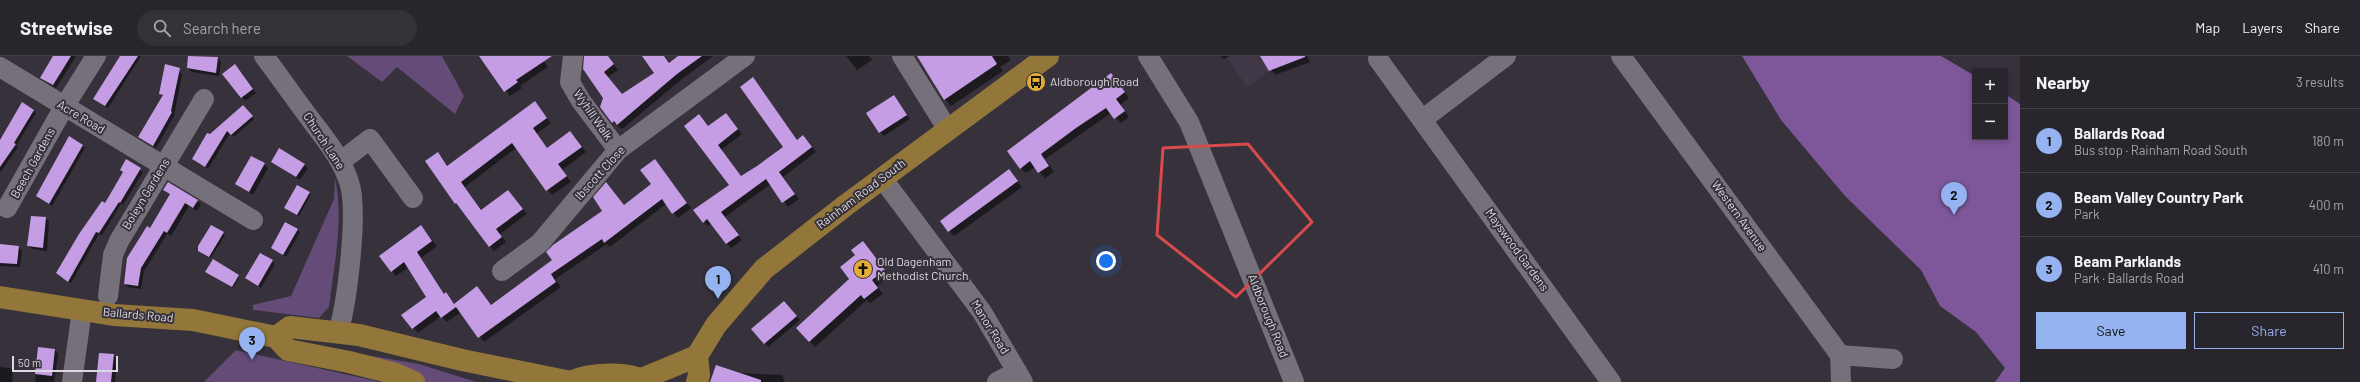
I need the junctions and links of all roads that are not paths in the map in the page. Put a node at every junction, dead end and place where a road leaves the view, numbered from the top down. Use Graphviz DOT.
graph roads {
  1 [pos="96,56"];
  2 [pos="264,56"];
  3 [pos="573,56"];
  4 [pos="745,56"];
  5 [pos="902,56"];
  6 [pos="1048,56"];
  7 [pos="1148,56"];
  8 [pos="1506,56"];
  9 [pos="1621,56"];
  10 [pos="1378,59"];
  11 [pos="0,67"];
  12 [pos="204,99"];
  13 [pos="64,107"];
  14 [pos="1423,119"];
  15 [pos="948,130"];
  16 [pos="618,150"];
  17 [pos="340,162"];
  18 [pos="162,167"];
  19 [pos="882,178"];
  20 [pos="413,198"];
  21 [pos="7,208"];
  22 [pos="253,220"];
  23 [pos="502,271"];
  24 [pos="108,296"];
  25 [pos="0,297"];
  26 [pos="82,310"];
  27 [pos="338,333"];
  28 [pos="276,337"];
  29 [pos="1840,355"];
  30 [pos="697,356"];
  31 [pos="1893,359"];
  32 [pos="363,366"];
  33 [pos="1020,376"];
  34 [pos="645,380"];
  35 [pos="72,382"];
  36 [pos="414,382"];
  37 [pos="571,382"];
  38 [pos="697,382"];
  39 [pos="997,382"];
  40 [pos="1294,382"];
  41 [pos="1611,382"];
  42 [pos="1841,382"];
  1 -- 13 [label="street, Beech Gardens"];
  2 -- 17 [label="street, Church Lane"];
  3 -- 16 [label="street, Wyhill Walk"];
  4 -- 16 [label="street, Ibscott Close"];
  5 -- 15 [label="street"];
  6 -- 15 [label="main road, Rainham Road South"];
  7 -- 40 [label="street, Aldborough Road"];
  8 -- 14 [label="street"];
  9 -- 29 [label="street, Western Avenue"];
  10 -- 14 [label="street, Mayswood Gardens"];
  11 -- 13 [label="street, Acre Road"];
  12 -- 18 [label="street, Boleyn Gardens"];
  13 -- 18 [label="street, Acre Road"];
  13 -- 21 [label="street, Beech Gardens"];
  14 -- 41 [label="street, Mayswood Gardens"];
  15 -- 19 [label="main road, Rainham Road South"];
  16 -- 23 [label="street, Ibscott Close"];
  17 -- 20 [label="street"];
  17 -- 27 [label="street, Church Lane"];
  18 -- 22 [label="street, Acre Road"];
  18 -- 24 [label="street, Boleyn Gardens"];
  19 -- 30 [label="main road, Rainham Road South"];
  19 -- 33 [label="street, Manor Road"];
  25 -- 26 [label="main road, Ballards Road"];
  26 -- 28 [label="main road, Ballards Road"];
  26 -- 35 [label="street"];
  27 -- 28 [label="main road"];
  27 -- 32 [label="main road"];
  27 -- 37 [label="main road"];
  28 -- 32 [label="main road"];
  29 -- 31 [label="street"];
  29 -- 42 [label="street"];
  30 -- 34 [label="main road"];
  30 -- 38 [label="main road"];
  32 -- 36 [label="main road"];
  33 -- 39 [label="street"];
  34 -- 37 [label="main road"];
}
